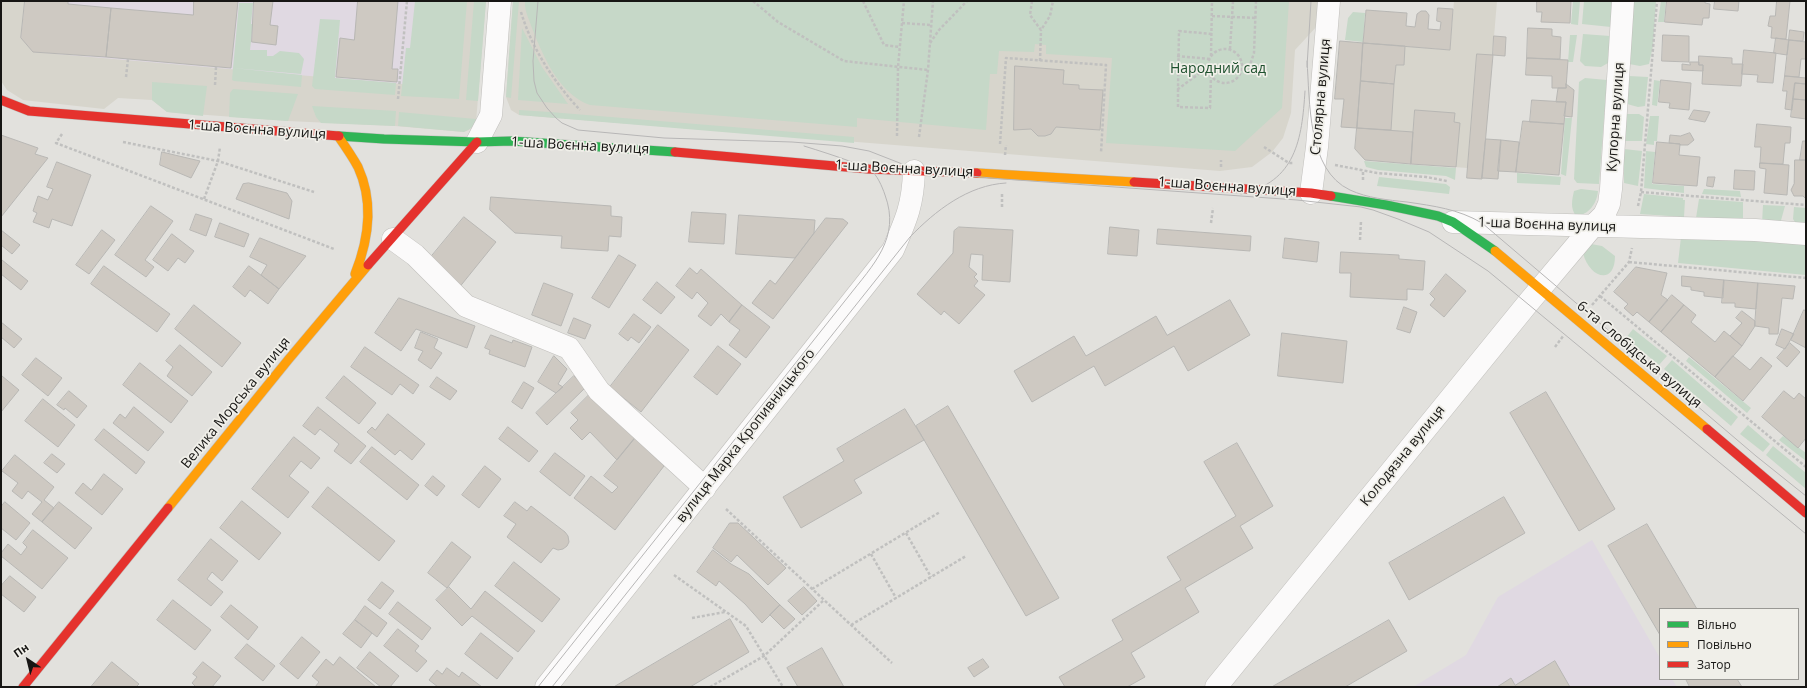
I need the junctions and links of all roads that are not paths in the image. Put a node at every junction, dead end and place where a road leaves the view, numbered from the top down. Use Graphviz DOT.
graph roads {
  1 [pos="500,1"];
  2 [pos="1329,1"];
  3 [pos="1623,1"];
  4 [pos="1,100"];
  5 [pos="338,136"];
  6 [pos="477,142"];
  7 [pos="914,171"];
  8 [pos="1311,193"];
  9 [pos="1453,222"];
  10 [pos="1592,227"];
  11 [pos="1806,234"];
  12 [pos="393,239"];
  13 [pos="349,287"];
  14 [pos="1539,290"];
  15 [pos="705,488"];
  16 [pos="1806,513"];
  17 [pos="24,687"];
  18 [pos="546,687"];
  19 [pos="1216,687"];
  1 -- 6 [label="street"];
  2 -- 8 [label="street, Столярна вулиця"];
  3 -- 10 [label="street, Купорна вулиця"];
  4 -- 5 [label="street, 1-ша Воєнна вулиця"];
  5 -- 6 [label="street, 1-ша Воєнна вулиця"];
  5 -- 13 [label="street"];
  6 -- 7 [label="street, 1-ша Воєнна вулиця"];
  6 -- 12 [label="street, Велика Морська вулиця"];
  7 -- 8 [label="street, 1-ша Воєнна вулиця"];
  7 -- 15 [label="street, вулиця Марка Кропивницького"];
  8 -- 9 [label="street, 1-ша Воєнна вулиця"];
  9 -- 10 [label="street, 1-ша Воєнна вулиця"];
  9 -- 14 [label="street, 6-та Слобідська вулиця"];
  10 -- 11 [label="street, 1-ша Воєнна вулиця"];
  10 -- 14 [label="street, Колодязна вулиця"];
  12 -- 13 [label="street, Велика Морська вулиця"];
  12 -- 15 [label="street"];
  13 -- 17 [label="street, Велика Морська вулиця"];
  14 -- 16 [label="street, 6-та Слобідська вулиця"];
  14 -- 19 [label="street, Колодязна вулиця"];
  15 -- 18 [label="street, вулиця Марка Кропивницького"];
}
